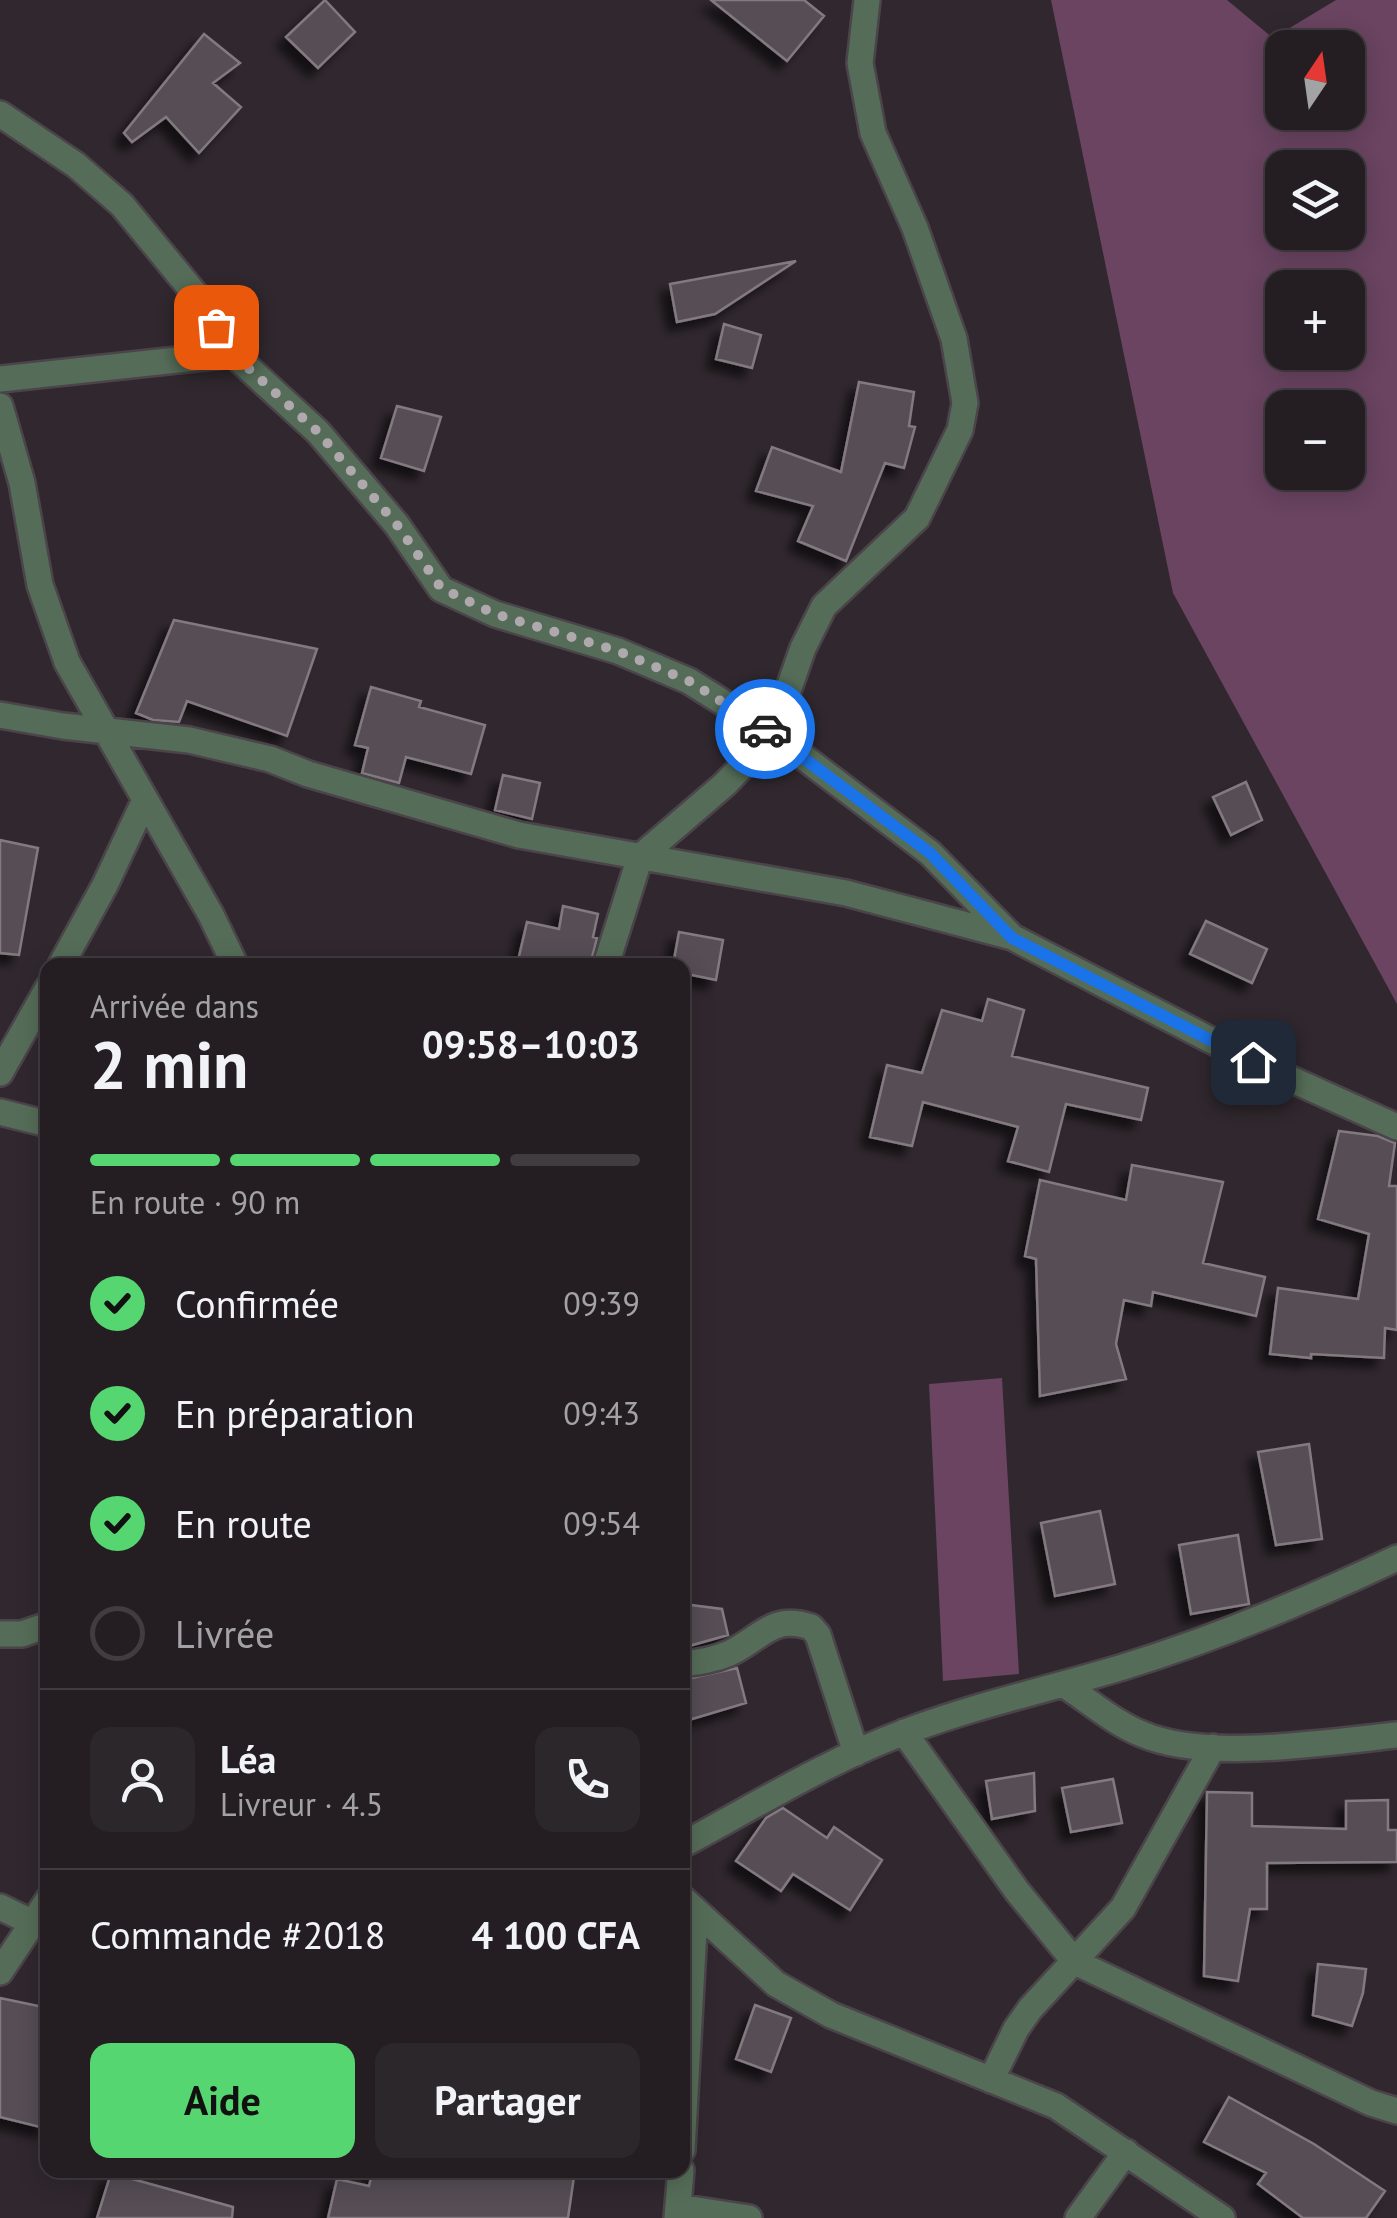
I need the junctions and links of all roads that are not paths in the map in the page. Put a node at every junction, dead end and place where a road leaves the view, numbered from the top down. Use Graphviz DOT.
graph roads {
  1 [pos="867,0"];
  2 [pos="0,114"];
  3 [pos="233,354"];
  4 [pos="0,379"];
  5 [pos="0,406"];
  6 [pos="0,715"];
  7 [pos="106,730"];
  8 [pos="773,734"];
  9 [pos="145,800"];
  10 [pos="640,857"];
  11 [pos="1012,938"];
  12 [pos="64,958"];
  13 [pos="232,958"];
  14 [pos="608,958"];
  15 [pos="40,1002"];
  16 [pos="0,1073"];
  17 [pos="0,1112"];
  18 [pos="40,1122"];
  19 [pos="1397,1127"];
  20 [pos="1397,1558"];
  21 [pos="40,1628"];
  22 [pos="0,1634"];
  23 [pos="690,1663"];
  24 [pos="1063,1684"];
  25 [pos="904,1732"];
  26 [pos="1397,1735"];
  27 [pos="1214,1747"];
  28 [pos="856,1753"];
  29 [pos="690,1841"];
  30 [pos="0,1907"];
  31 [pos="690,1907"];
  32 [pos="40,1910"];
  33 [pos="31,1922"];
  34 [pos="1075,1962"];
  35 [pos="0,1972"];
  36 [pos="991,2080"];
  37 [pos="1397,2111"];
  38 [pos="1126,2152"];
  39 [pos="680,2178"];
  40 [pos="678,2213"];
  41 [pos="748,2218"];
  42 [pos="1078,2218"];
  43 [pos="1222,2218"];
  1 -- 8 [label="street"];
  2 -- 3 [label="street"];
  3 -- 4 [label="street"];
  3 -- 8 [label="street"];
  5 -- 7 [label="street"];
  6 -- 7 [label="street"];
  7 -- 9 [label="street"];
  7 -- 10 [label="street"];
  8 -- 10 [label="street"];
  8 -- 11 [label="street"];
  9 -- 12 [label="street"];
  9 -- 13 [label="street"];
  10 -- 11 [label="street"];
  10 -- 14 [label="street"];
  11 -- 19 [label="street"];
  15 -- 16 [label="street"];
  17 -- 18 [label="street"];
  20 -- 24 [label="street"];
  21 -- 22 [label="street"];
  23 -- 28 [label="street"];
  24 -- 25 [label="street"];
  24 -- 27 [label="street"];
  25 -- 28 [label="street"];
  25 -- 34 [label="street"];
  26 -- 27 [label="street"];
  27 -- 34 [label="street"];
  28 -- 29 [label="street"];
  30 -- 33 [label="street"];
  31 -- 36 [label="street"];
  32 -- 33 [label="street"];
  33 -- 35 [label="street"];
  34 -- 36 [label="street"];
  34 -- 37 [label="street"];
  36 -- 38 [label="street"];
  38 -- 42 [label="street"];
  38 -- 43 [label="street"];
  39 -- 40 [label="street"];
  40 -- 41 [label="street"];
}
